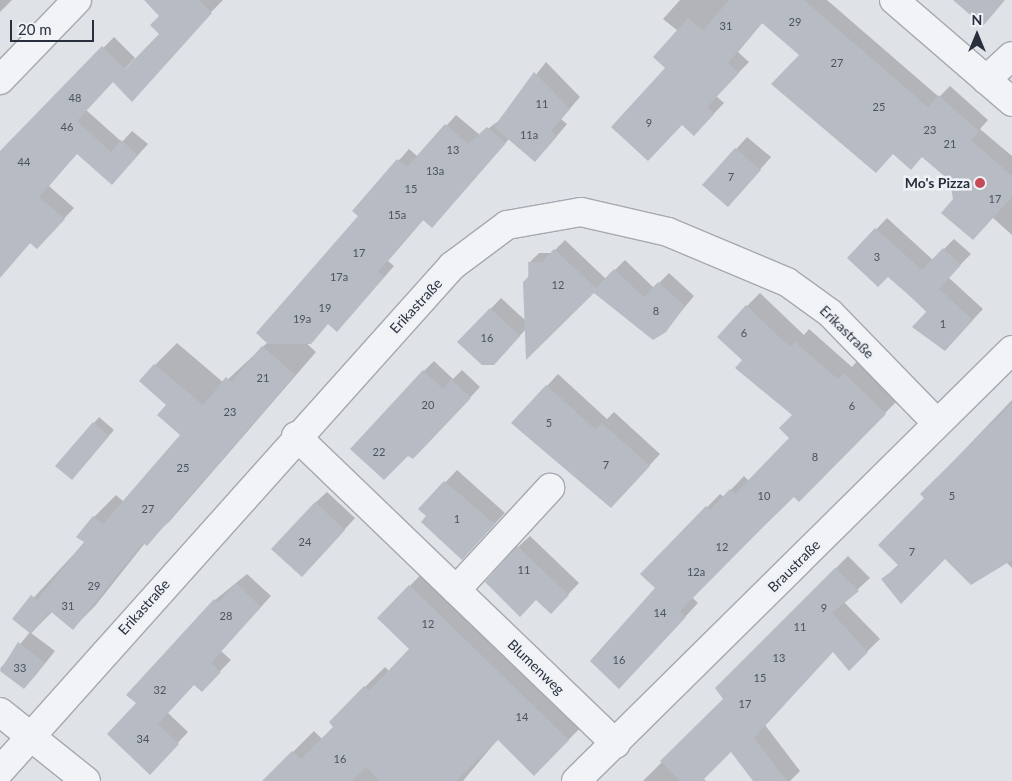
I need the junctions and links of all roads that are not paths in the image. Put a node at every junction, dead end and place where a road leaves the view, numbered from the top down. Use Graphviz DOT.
graph roads {
  1 [pos="77,0"];
  2 [pos="894,0"];
  3 [pos="1012,56"];
  4 [pos="0,80"];
  5 [pos="986,80"];
  6 [pos="1012,102"];
  7 [pos="1012,350"];
  8 [pos="937,423"];
  9 [pos="296,436"];
  10 [pos="550,488"];
  11 [pos="456,590"];
  12 [pos="0,712"];
  13 [pos="29,736"];
  14 [pos="616,744"];
  15 [pos="0,771"];
  16 [pos="86,781"];
  17 [pos="576,781"];
  1 -- 4 [label="street"];
  2 -- 5 [label="street"];
  3 -- 5 [label="street"];
  5 -- 6 [label="street"];
  7 -- 8 [label="street, Braustraße"];
  8 -- 9 [label="street, Erikastraße"];
  8 -- 14 [label="street, Braustraße"];
  9 -- 11 [label="street, Blumenweg"];
  9 -- 13 [label="street, Erikastraße"];
  10 -- 11 [label="street"];
  11 -- 14 [label="street, Blumenweg"];
  12 -- 13 [label="street"];
  13 -- 15 [label="street, Erikastraße"];
  13 -- 16 [label="street"];
  14 -- 17 [label="street, Braustraße"];
}
